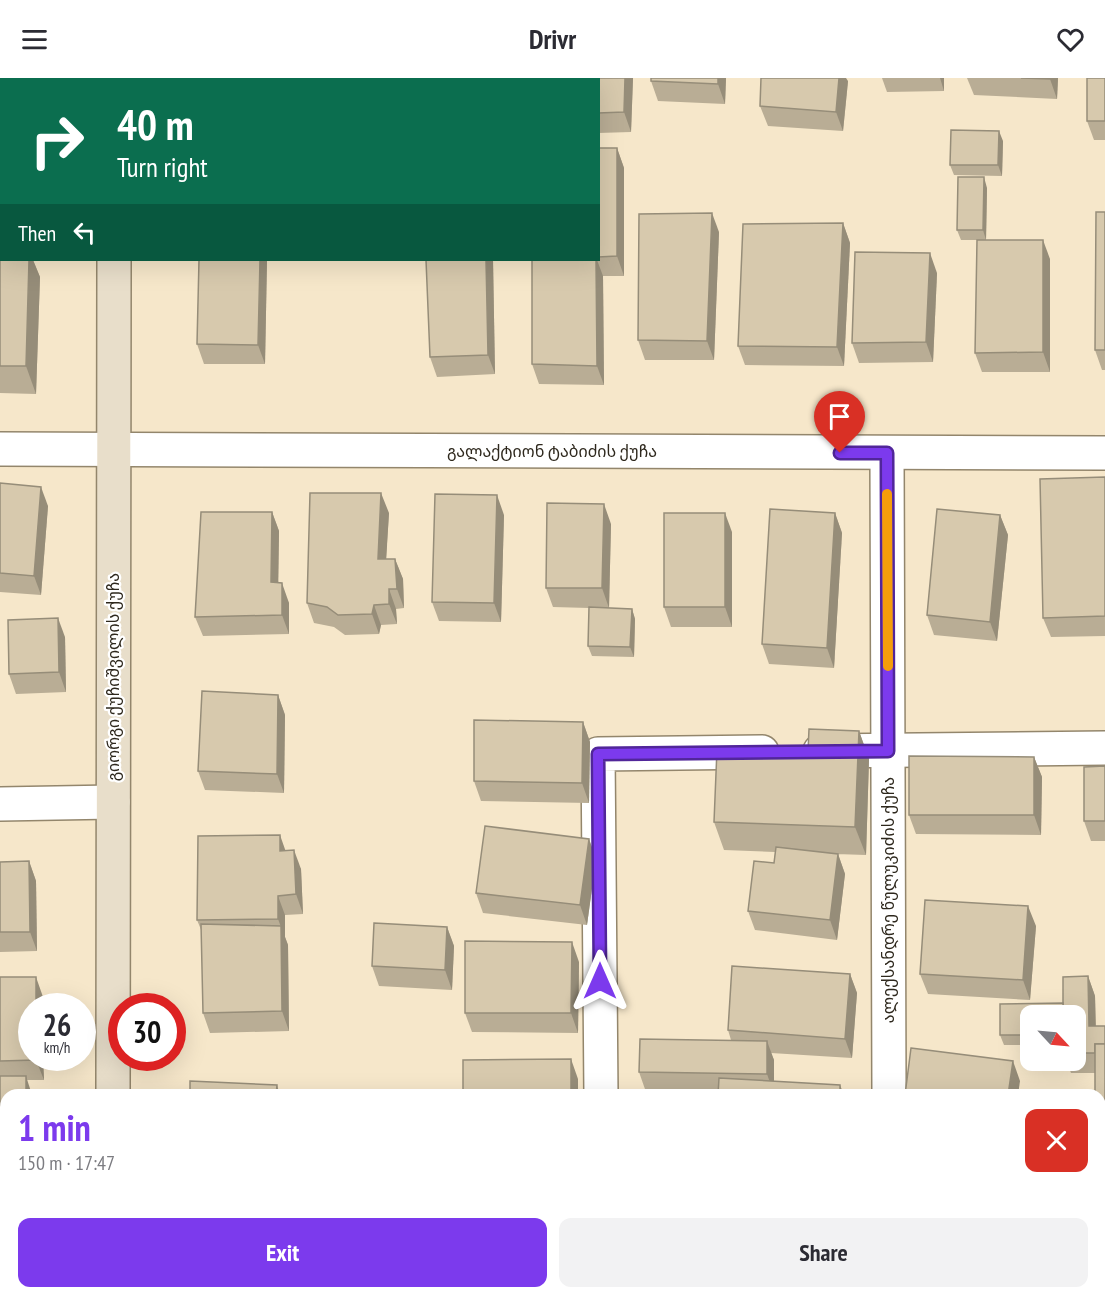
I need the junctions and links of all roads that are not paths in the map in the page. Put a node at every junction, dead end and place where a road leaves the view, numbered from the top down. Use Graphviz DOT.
graph roads {
  1 [pos="114,261"];
  2 [pos="0,449"];
  3 [pos="113,449"];
  4 [pos="887,453"];
  5 [pos="1105,453"];
  6 [pos="1105,748"];
  7 [pos="888,751"];
  8 [pos="113,802"];
  9 [pos="0,804"];
  10 [pos="113,1089"];
  11 [pos="601,1089"];
  12 [pos="889,1089"];
  1 -- 3 [label="street, გიორგი ქუჩიშვილის ქუჩა"];
  2 -- 3 [label="street, გალაქტიონ ტაბიძის ქუჩა"];
  3 -- 4 [label="street, გალაქტიონ ტაბიძის ქუჩა"];
  3 -- 8 [label="street, გიორგი ქუჩიშვილის ქუჩა"];
  4 -- 5 [label="street, გალაქტიონ ტაბიძის ქუჩა"];
  4 -- 7 [label="street, ალექსანდრე წულუკიძის ქუჩა"];
  6 -- 7 [label="street"];
  7 -- 11 [label="street"];
  7 -- 12 [label="street, ალექსანდრე წულუკიძის ქუჩა"];
  8 -- 9 [label="street"];
  8 -- 10 [label="street, გიორგი ქუჩიშვილის ქუჩა"];
}
